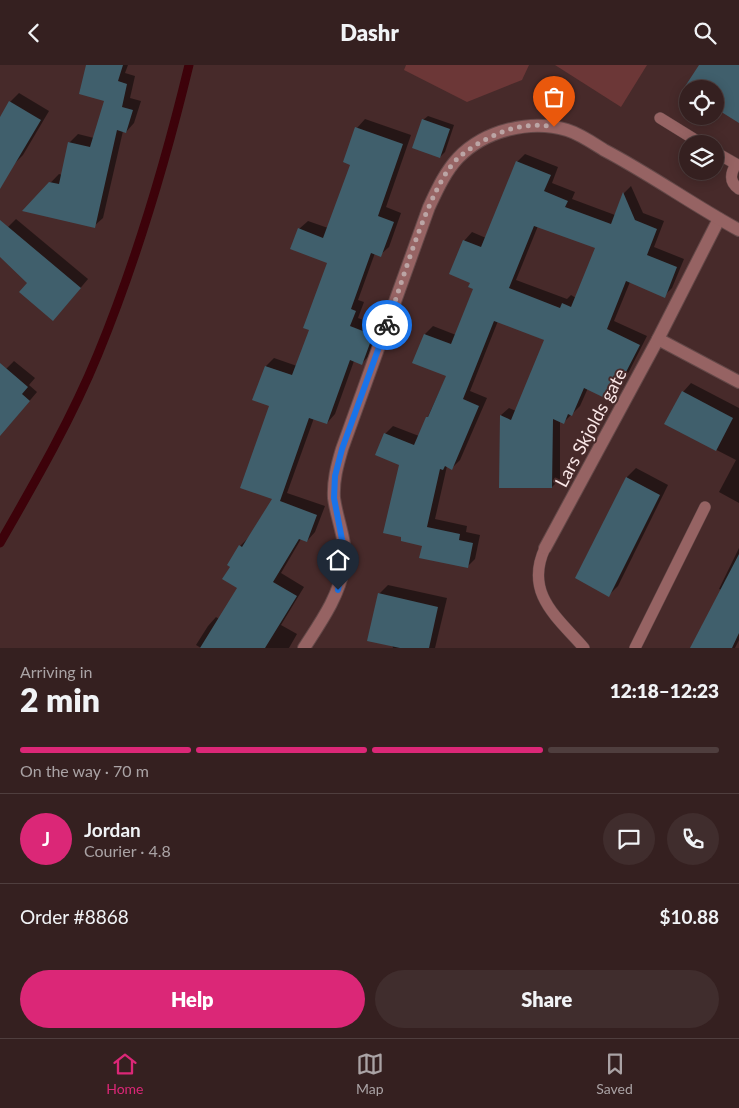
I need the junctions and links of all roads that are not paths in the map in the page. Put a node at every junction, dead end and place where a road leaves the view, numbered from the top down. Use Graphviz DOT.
graph roads {
  1 [pos="660,118"];
  2 [pos="687,135"];
  3 [pos="724,157"];
  4 [pos="739,189"];
  5 [pos="719,219"];
  6 [pos="739,229"];
  7 [pos="658,339"];
  8 [pos="739,382"];
  9 [pos="705,507"];
  10 [pos="545,548"];
  11 [pos="304,648"];
  12 [pos="584,648"];
  13 [pos="635,648"];
  1 -- 2 [label="lane"];
  3 -- 4 [label="lane"];
  5 -- 6 [label="street"];
  5 -- 7 [label="street, Lars Skjolds gate"];
  5 -- 11 [label="street"];
  7 -- 8 [label="street"];
  7 -- 10 [label="street, Lars Skjolds gate"];
  9 -- 13 [label="lane"];
  10 -- 12 [label="lane, Lars Skjolds gate"];
}
